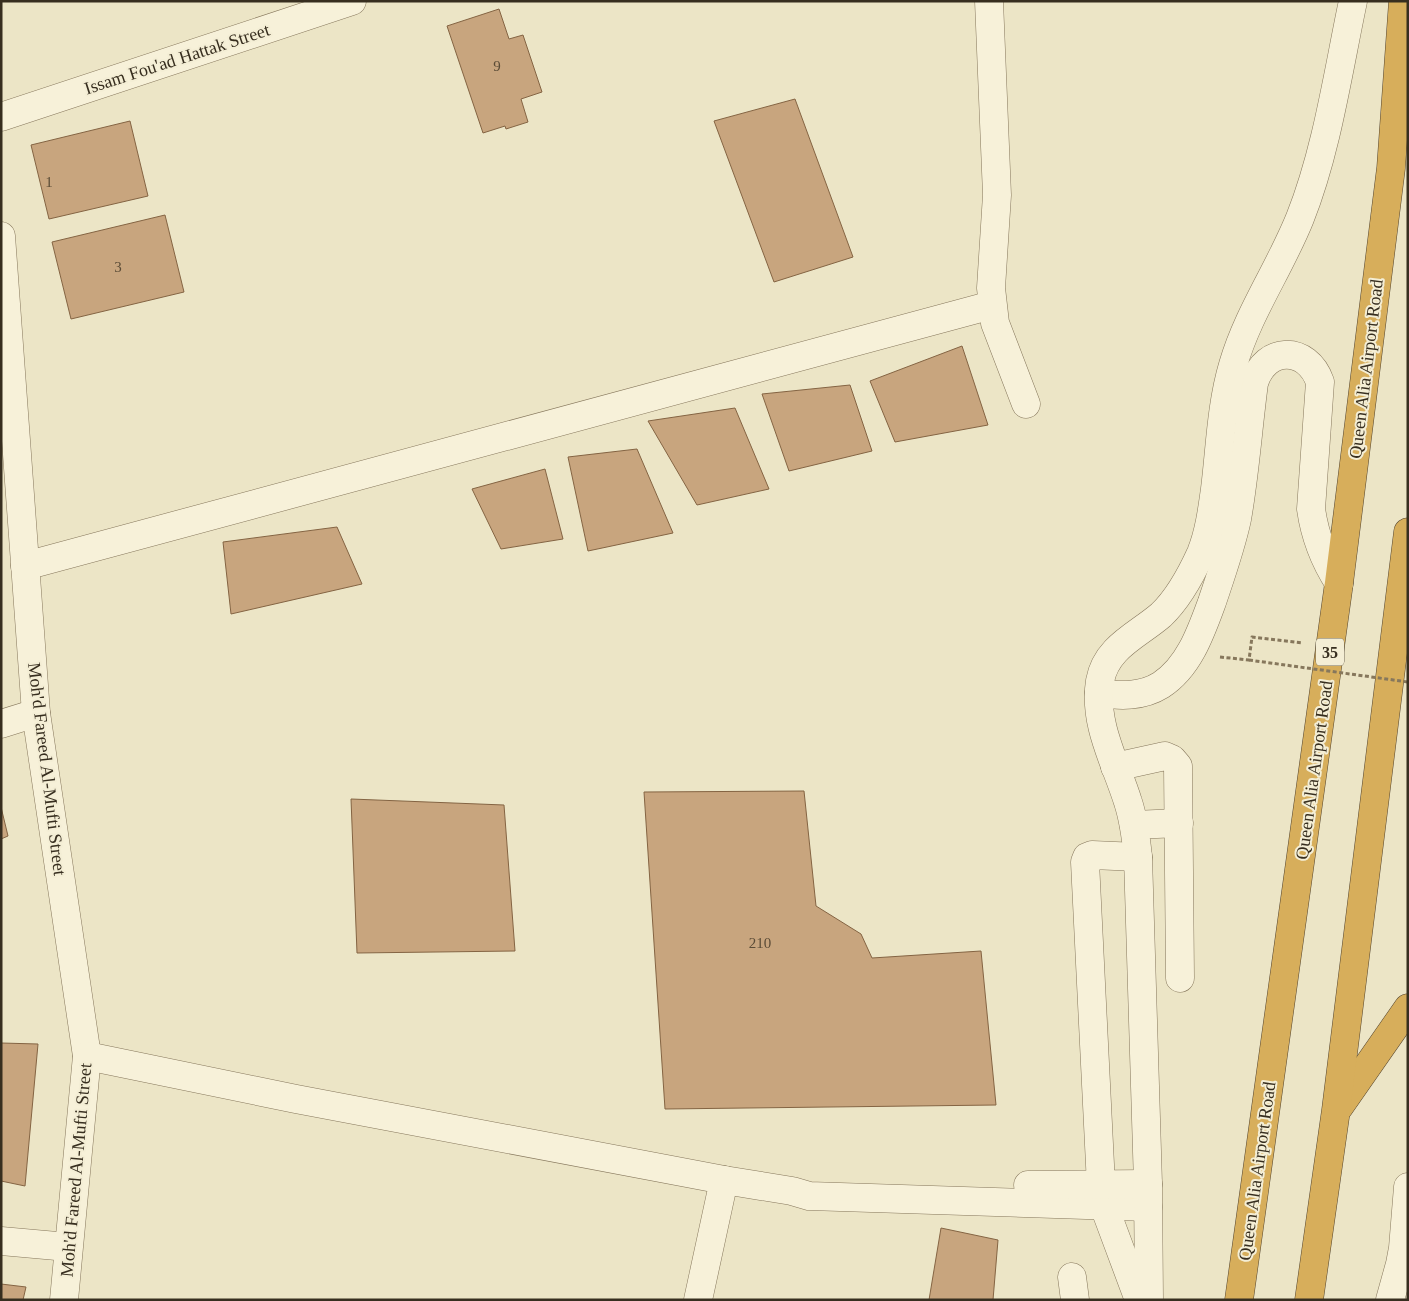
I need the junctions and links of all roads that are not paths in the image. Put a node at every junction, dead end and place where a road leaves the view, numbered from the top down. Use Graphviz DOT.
graph roads {
  1 [pos="352,1"];
  2 [pos="989,1"];
  3 [pos="1353,1"];
  4 [pos="1403,1"];
  5 [pos="1,117"];
  6 [pos="1,236"];
  7 [pos="992,305"];
  8 [pos="1026,404"];
  9 [pos="1408,532"];
  10 [pos="25,566"];
  11 [pos="1340,583"];
  12 [pos="1099,692"];
  13 [pos="36,713"];
  14 [pos="1,724"];
  15 [pos="1114,767"];
  16 [pos="1179,822"];
  17 [pos="1134,825"];
  18 [pos="1138,857"];
  19 [pos="1180,978"];
  20 [pos="1408,1008"];
  21 [pos="87,1056"];
  22 [pos="1336,1110"];
  23 [pos="724,1180"];
  24 [pos="1408,1187"];
  25 [pos="1102,1195"];
  26 [pos="1148,1196"];
  27 [pos="1,1241"];
  28 [pos="68,1248"];
  29 [pos="64,1300"];
  30 [pos="698,1300"];
  31 [pos="1139,1300"];
  32 [pos="1149,1300"];
  33 [pos="1239,1300"];
  34 [pos="1310,1300"];
  35 [pos="1390,1300"];
  1 -- 5 [label="street, Issam Fou'ad Hattak Street"];
  2 -- 7 [label="street"];
  3 -- 12 [label="street"];
  4 -- 11 [label="highway, Queen Alia Airport Road / 35"];
  6 -- 10 [label="street, Moh'd Fareed Al-Mufti Street"];
  7 -- 8 [label="street"];
  7 -- 10 [label="street"];
  9 -- 22 [label="highway"];
  10 -- 13 [label="street, Moh'd Fareed Al-Mufti Street"];
  11 -- 12 [label="street"];
  11 -- 33 [label="highway, Queen Alia Airport Road / 35"];
  12 -- 15 [label="street"];
  13 -- 14 [label="street"];
  13 -- 21 [label="street, Moh'd Fareed Al-Mufti Street"];
  15 -- 16 [label="street"];
  15 -- 17 [label="street"];
  16 -- 17 [label="street"];
  16 -- 19 [label="street"];
  17 -- 18 [label="street"];
  18 -- 25 [label="street"];
  18 -- 26 [label="street"];
  20 -- 22 [label="highway"];
  21 -- 23 [label="street"];
  21 -- 28 [label="street, Moh'd Fareed Al-Mufti Street"];
  22 -- 34 [label="highway"];
  23 -- 25 [label="street"];
  23 -- 30 [label="street"];
  24 -- 35 [label="street"];
  25 -- 26 [label="street"];
  25 -- 31 [label="street"];
  26 -- 32 [label="street"];
  27 -- 28 [label="street"];
  28 -- 29 [label="street, Moh'd Fareed Al-Mufti Street"];
}
